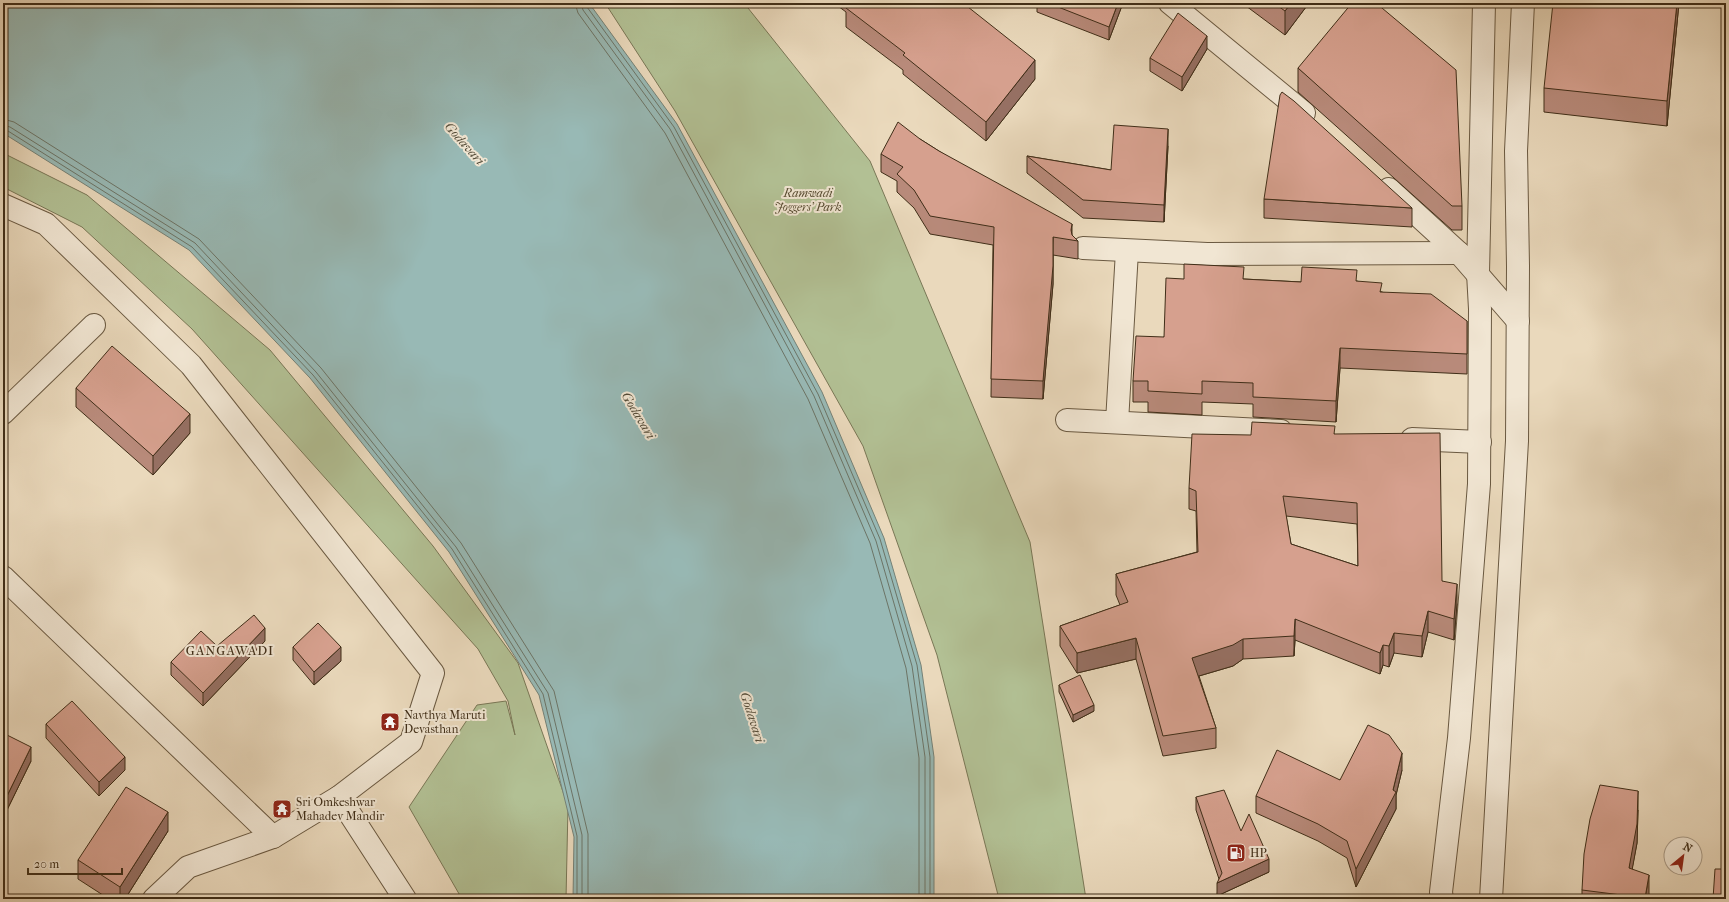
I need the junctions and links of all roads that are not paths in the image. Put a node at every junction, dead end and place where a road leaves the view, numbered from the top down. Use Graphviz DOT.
graph roads {
  1 [pos="1170,3"];
  2 [pos="1484,3"];
  3 [pos="1523,3"];
  4 [pos="1320,127"];
  5 [pos="1374,175"];
  6 [pos="3,204"];
  7 [pos="1083,248"];
  8 [pos="1126,251"];
  9 [pos="1459,253"];
  10 [pos="1478,273"];
  11 [pos="1518,321"];
  12 [pos="94,325"];
  13 [pos="3,414"];
  14 [pos="1067,420"];
  15 [pos="1117,422"];
  16 [pos="1298,432"];
  17 [pos="1393,438"];
  18 [pos="1480,442"];
  19 [pos="3,577"];
  20 [pos="339,797"];
  21 [pos="273,837"];
  22 [pos="154,899"];
  23 [pos="404,899"];
  24 [pos="1442,899"];
  25 [pos="1491,899"];
  1 -- 4 [label="street"];
  2 -- 10 [label="street"];
  3 -- 11 [label="street"];
  5 -- 9 [label="street"];
  6 -- 20 [label="street"];
  7 -- 8 [label="street"];
  8 -- 9 [label="street"];
  8 -- 15 [label="street"];
  9 -- 10 [label="street"];
  10 -- 11 [label="street"];
  10 -- 18 [label="street"];
  11 -- 25 [label="street"];
  12 -- 13 [label="street"];
  14 -- 15 [label="street"];
  15 -- 16 [label="street"];
  17 -- 18 [label="street"];
  18 -- 24 [label="street"];
  19 -- 21 [label="street"];
  20 -- 21 [label="street"];
  20 -- 23 [label="street"];
  21 -- 22 [label="street"];
}
